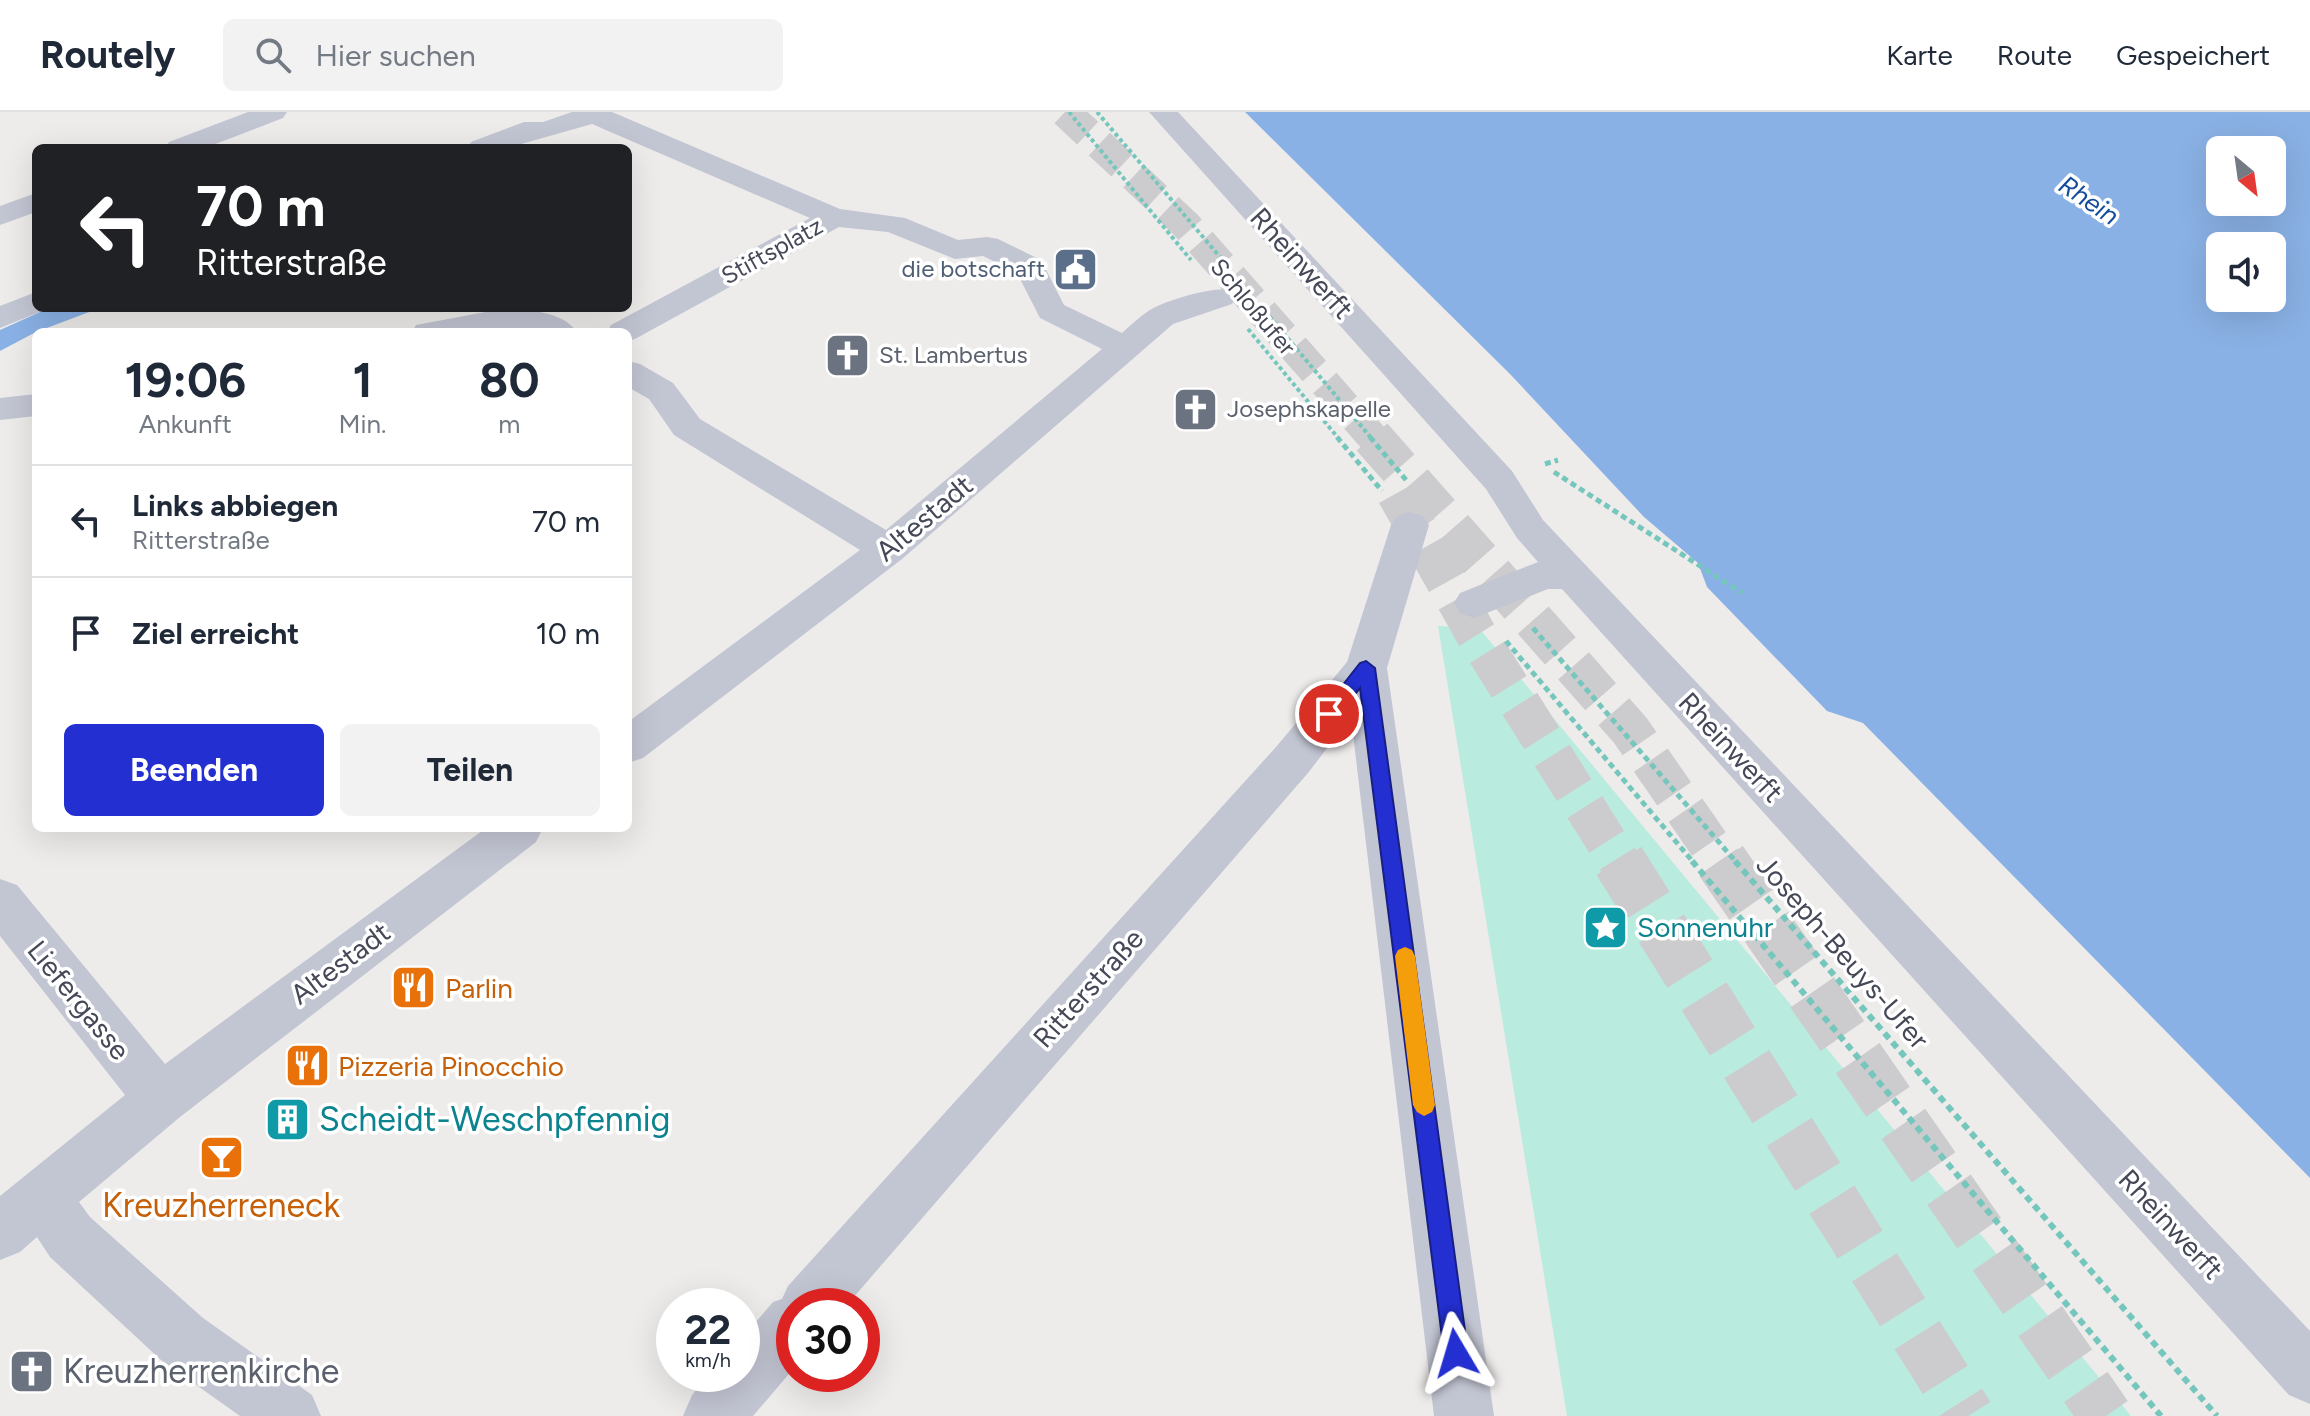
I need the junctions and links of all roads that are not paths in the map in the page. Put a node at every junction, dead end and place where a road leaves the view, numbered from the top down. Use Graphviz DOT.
graph roads {
  1 [pos="273,112"];
  2 [pos="1163,112"];
  3 [pos="189,144"];
  4 [pos="493,144"];
  5 [pos="32,204"];
  6 [pos="0,216"];
  7 [pos="834,217"];
  8 [pos="1221,297"];
  9 [pos="32,304"];
  10 [pos="0,318"];
  11 [pos="452,328"];
  12 [pos="552,328"];
  13 [pos="630,328"];
  14 [pos="1126,348"];
  15 [pos="632,374"];
  16 [pos="32,405"];
  17 [pos="0,409"];
  18 [pos="1413,508"];
  19 [pos="888,549"];
  20 [pos="1554,577"];
  21 [pos="1488,597"];
  22 [pos="1366,668"];
  23 [pos="632,743"];
  24 [pos="515,832"];
  25 [pos="0,900"];
  26 [pos="161,1099"];
  27 [pos="21,1214"];
  28 [pos="824,1288"];
  29 [pos="776,1344"];
  30 [pos="2310,1374"];
  31 [pos="291,1416"];
  32 [pos="713,1416"];
  33 [pos="1464,1416"];
  1 -- 3 [label="street"];
  2 -- 30 [label="street, Rheinwerft"];
  4 -- 7 [label="street"];
  5 -- 6 [label="street"];
  7 -- 13 [label="street, Stiftsplatz"];
  7 -- 14 [label="street, Stiftsplatz"];
  8 -- 14 [label="street, Altestadt"];
  9 -- 10 [label="street"];
  11 -- 12 [label="street"];
  14 -- 19 [label="street, Altestadt"];
  15 -- 19 [label="street"];
  16 -- 17 [label="street"];
  18 -- 22 [label="street"];
  19 -- 23 [label="street, Altestadt"];
  20 -- 21 [label="street"];
  22 -- 28 [label="street, Ritterstraße"];
  22 -- 33 [label="street"];
  24 -- 26 [label="street, Altestadt"];
  25 -- 26 [label="street, Liefergasse"];
  26 -- 27 [label="street, Altestadt"];
  27 -- 31 [label="street"];
  29 -- 32 [label="street"];
}
